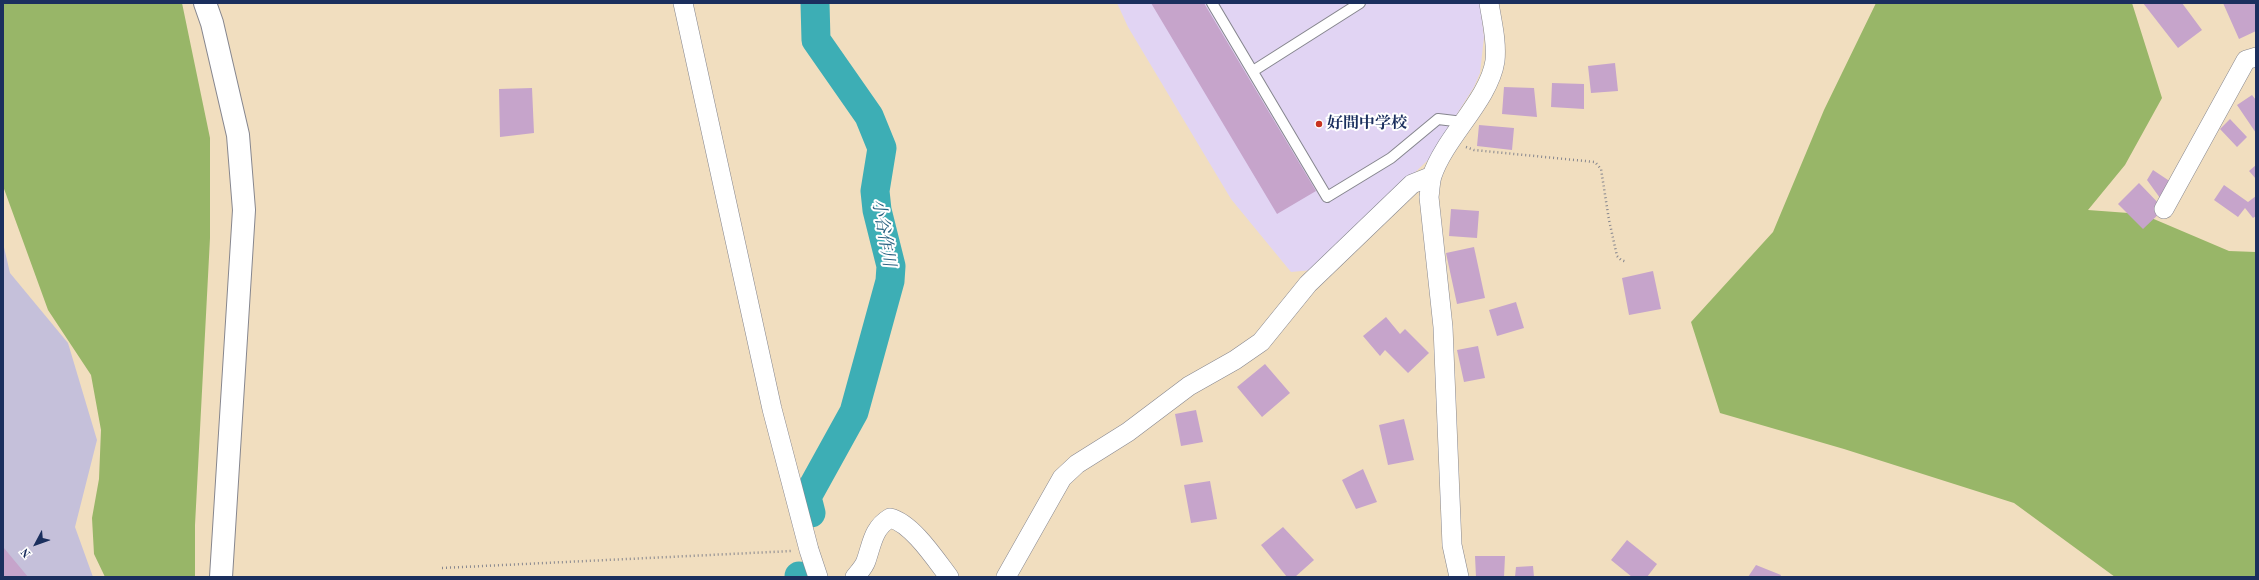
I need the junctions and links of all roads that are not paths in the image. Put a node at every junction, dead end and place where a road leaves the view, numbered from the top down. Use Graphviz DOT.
graph roads {
  1 [pos="205,3"];
  2 [pos="682,3"];
  3 [pos="1212,3"];
  4 [pos="1360,3"];
  5 [pos="1489,3"];
  6 [pos="2256,58"];
  7 [pos="1253,72"];
  8 [pos="1463,122"];
  9 [pos="1432,176"];
  10 [pos="2164,209"];
  11 [pos="221,577"];
  12 [pos="818,577"];
  13 [pos="855,577"];
  14 [pos="949,577"];
  15 [pos="1006,577"];
  16 [pos="1459,577"];
  1 -- 11 [label="street"];
  2 -- 12 [label="street"];
  3 -- 7 [label="lane"];
  4 -- 7 [label="lane"];
  5 -- 8 [label="street"];
  6 -- 10 [label="street"];
  7 -- 8 [label="lane"];
  8 -- 9 [label="street"];
  9 -- 15 [label="street"];
  9 -- 16 [label="street"];
  13 -- 14 [label="street"];
}
